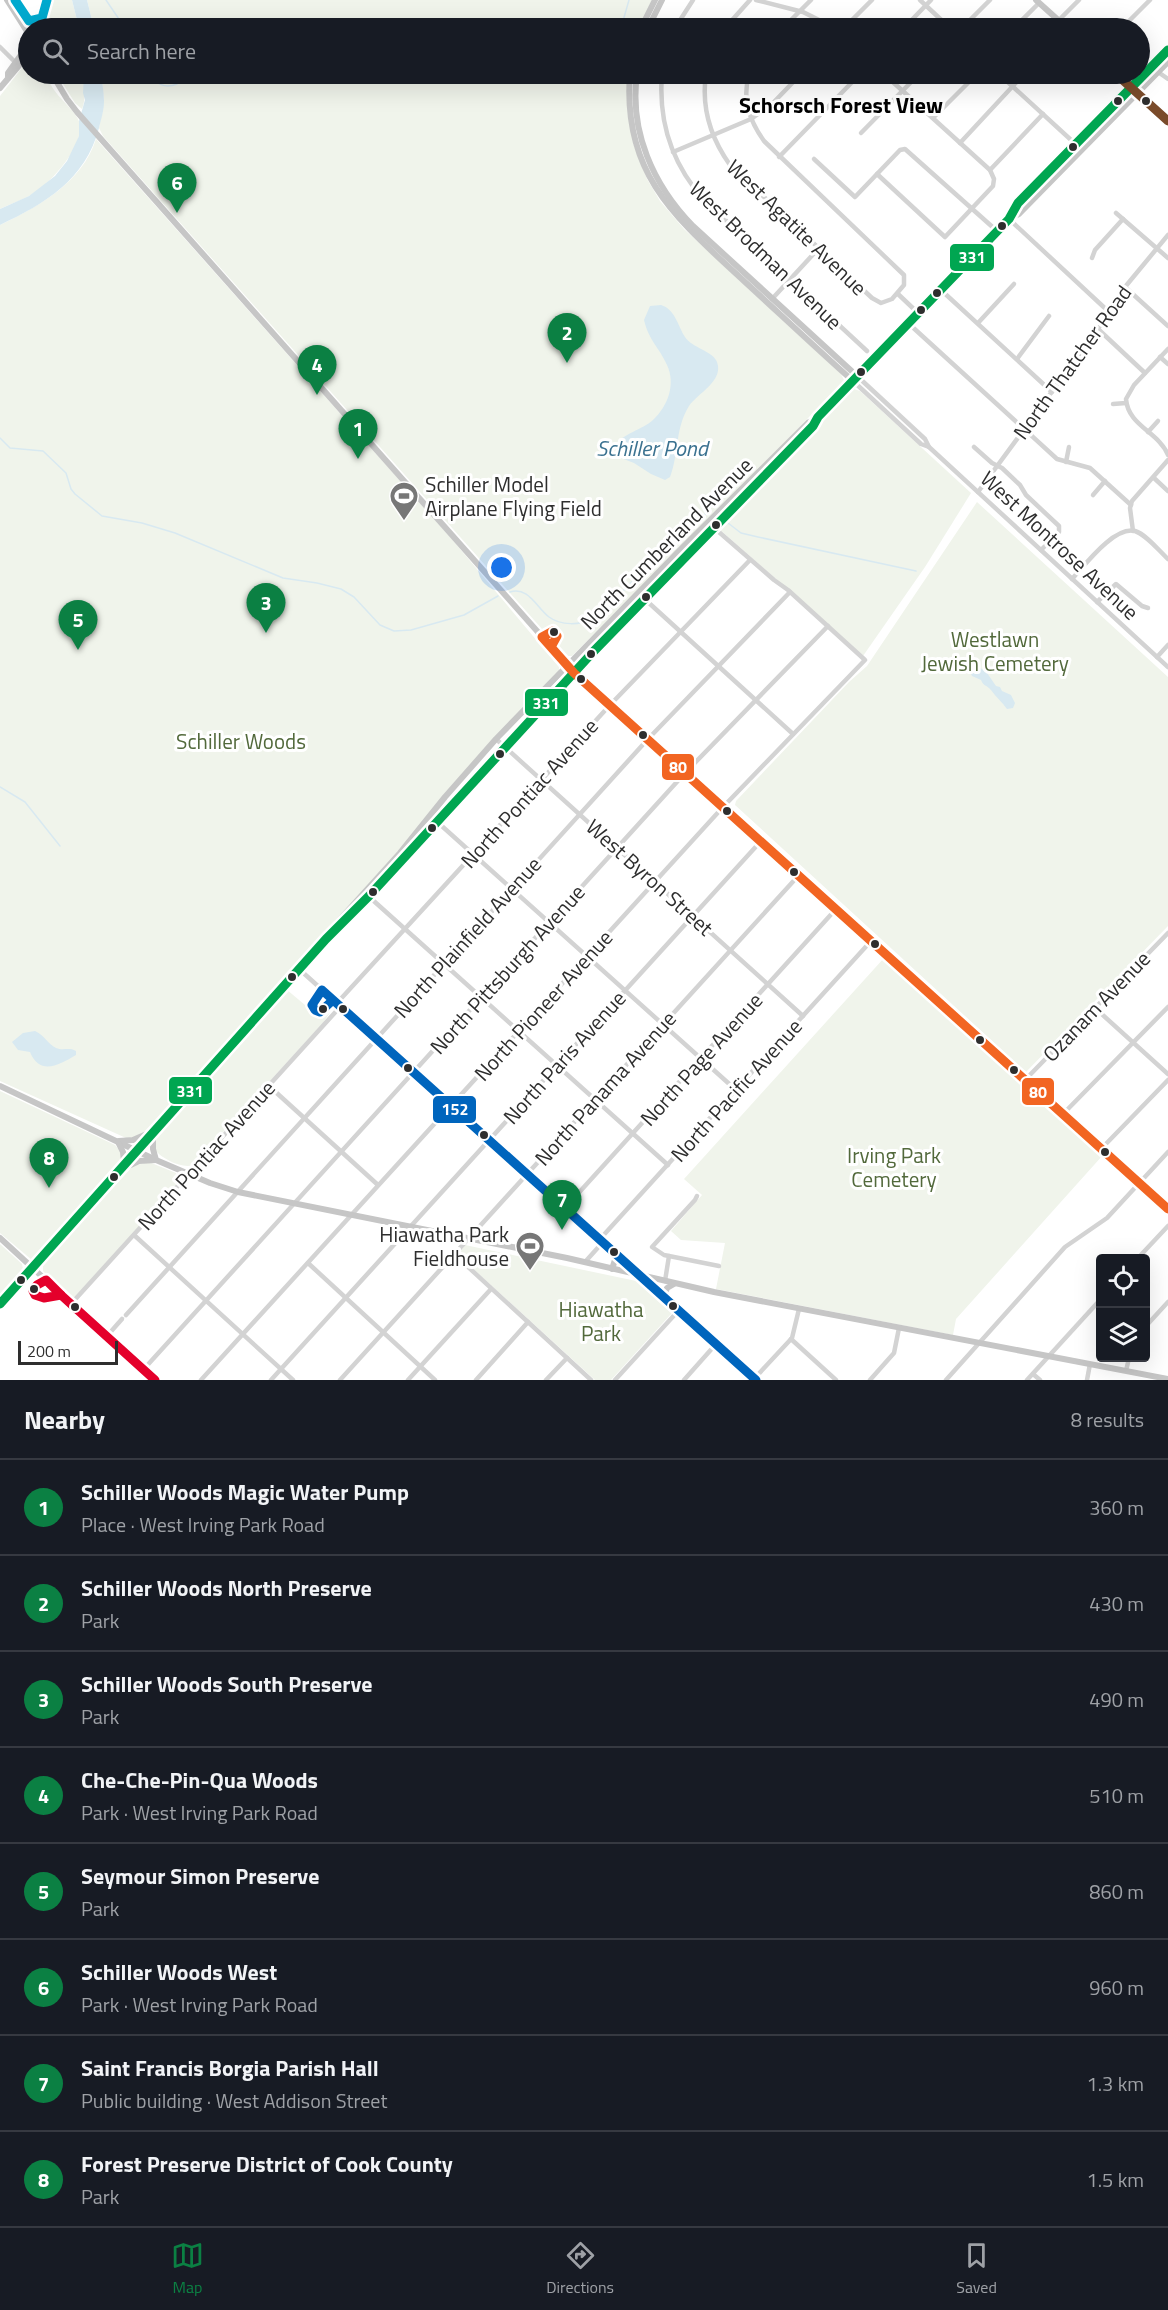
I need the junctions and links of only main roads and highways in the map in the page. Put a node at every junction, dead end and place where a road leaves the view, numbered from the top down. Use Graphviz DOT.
graph roads {
  1 [pos="7,0"];
  2 [pos="15,0"];
  3 [pos="48,0"];
  4 [pos="655,0"];
  5 [pos="662,0"];
  6 [pos="1037,1"];
  7 [pos="18,18"];
  8 [pos="27,18"];
  9 [pos="42,18"];
  10 [pos="45,18"];
  11 [pos="646,18"];
  12 [pos="653,18"];
  13 [pos="1055,18"];
  14 [pos="1168,50"];
  15 [pos="18,60"];
  16 [pos="1168,62"];
  17 [pos="1153,66"];
  18 [pos="18,69"];
  19 [pos="1150,69"];
  20 [pos="1158,72"];
  21 [pos="8,78"];
  22 [pos="1150,80"];
  23 [pos="58,84"];
  24 [pos="630,84"];
  25 [pos="637,84"];
  26 [pos="1127,84"];
  27 [pos="1135,84"];
  28 [pos="1146,84"];
  29 [pos="0,88"];
  30 [pos="1131,88"];
  31 [pos="1137,93"];
  32 [pos="1168,121"];
  33 [pos="1009,219"];
  34 [pos="691,228"];
  35 [pos="855,379"];
  36 [pos="818,417"];
  37 [pos="567,666"];
  38 [pos="574,673"];
  39 [pos="367,894"];
  40 [pos="0,1086"];
  41 [pos="153,1131"];
  42 [pos="118,1141"];
  43 [pos="136,1150"];
  44 [pos="156,1160"];
  45 [pos="124,1164"];
  46 [pos="119,1170"];
  47 [pos="1168,1209"];
  48 [pos="0,1238"];
  49 [pos="614,1252"];
  50 [pos="32,1268"];
  51 [pos="612,1269"];
  52 [pos="675,1283"];
  53 [pos="664,1296"];
  54 [pos="0,1304"];
  55 [pos="1147,1377"];
  56 [pos="152,1379"];
  57 [pos="1168,1379"];
  1 -- 7 [label="main road"];
  2 -- 8 [label="main road"];
  3 -- 9 [label="main road"];
  3 -- 10 [label="main road"];
  4 -- 11 [label="main road"];
  5 -- 12 [label="main road"];
  6 -- 13 [label="main road"];
  14 -- 17 [label="main road, North Cumberland Avenue"];
  15 -- 21 [label="main road"];
  16 -- 20 [label="main road, North Cumberland Avenue"];
  17 -- 19 [label="main road, North Cumberland Avenue"];
  17 -- 20 [label="main road"];
  18 -- 21 [label="main road"];
  20 -- 22 [label="main road, North Cumberland Avenue"];
  21 -- 29 [label="main road"];
  23 -- 37 [label="main road"];
  24 -- 34 [label="main road"];
  25 -- 34 [label="main road"];
  26 -- 30 [label="main road"];
  27 -- 30 [label="main road, North Cumberland Avenue"];
  28 -- 31 [label="main road, North Cumberland Avenue"];
  30 -- 31 [label="main road"];
  30 -- 33 [label="main road, North Cumberland Avenue"];
  31 -- 32 [label="main road"];
  31 -- 33 [label="main road, North Cumberland Avenue"];
  33 -- 35 [label="main road, North Cumberland Avenue"];
  34 -- 35 [label="main road, West Montrose Avenue"];
  35 -- 36 [label="main road, North Cumberland Avenue"];
  36 -- 37 [label="main road, North Cumberland Avenue"];
  36 -- 38 [label="main road, North Cumberland Avenue"];
  37 -- 38 [label="main road"];
  37 -- 39 [label="main road, North Cumberland Avenue"];
  38 -- 39 [label="main road, North Cumberland Avenue"];
  38 -- 47 [label="main road"];
  39 -- 41 [label="main road, North Cumberland Avenue"];
  40 -- 42 [label="main road"];
  41 -- 42 [label="main road"];
  41 -- 43 [label="main road, North Cumberland Avenue"];
  41 -- 44 [label="main road"];
  42 -- 43 [label="main road"];
  42 -- 45 [label="main road"];
  43 -- 44 [label="main road"];
  43 -- 45 [label="main road, North Cumberland Avenue"];
  44 -- 46 [label="main road"];
  44 -- 51 [label="main road"];
  45 -- 46 [label="main road, North Cumberland Avenue"];
  46 -- 50 [label="main road, North Cumberland Avenue"];
  48 -- 50 [label="main road"];
  49 -- 51 [label="main road"];
  50 -- 54 [label="main road, North Cumberland Avenue"];
  50 -- 56 [label="main road"];
  51 -- 52 [label="main road"];
  52 -- 53 [label="main road"];
  52 -- 55 [label="main road"];
  55 -- 57 [label="main road"];
}
